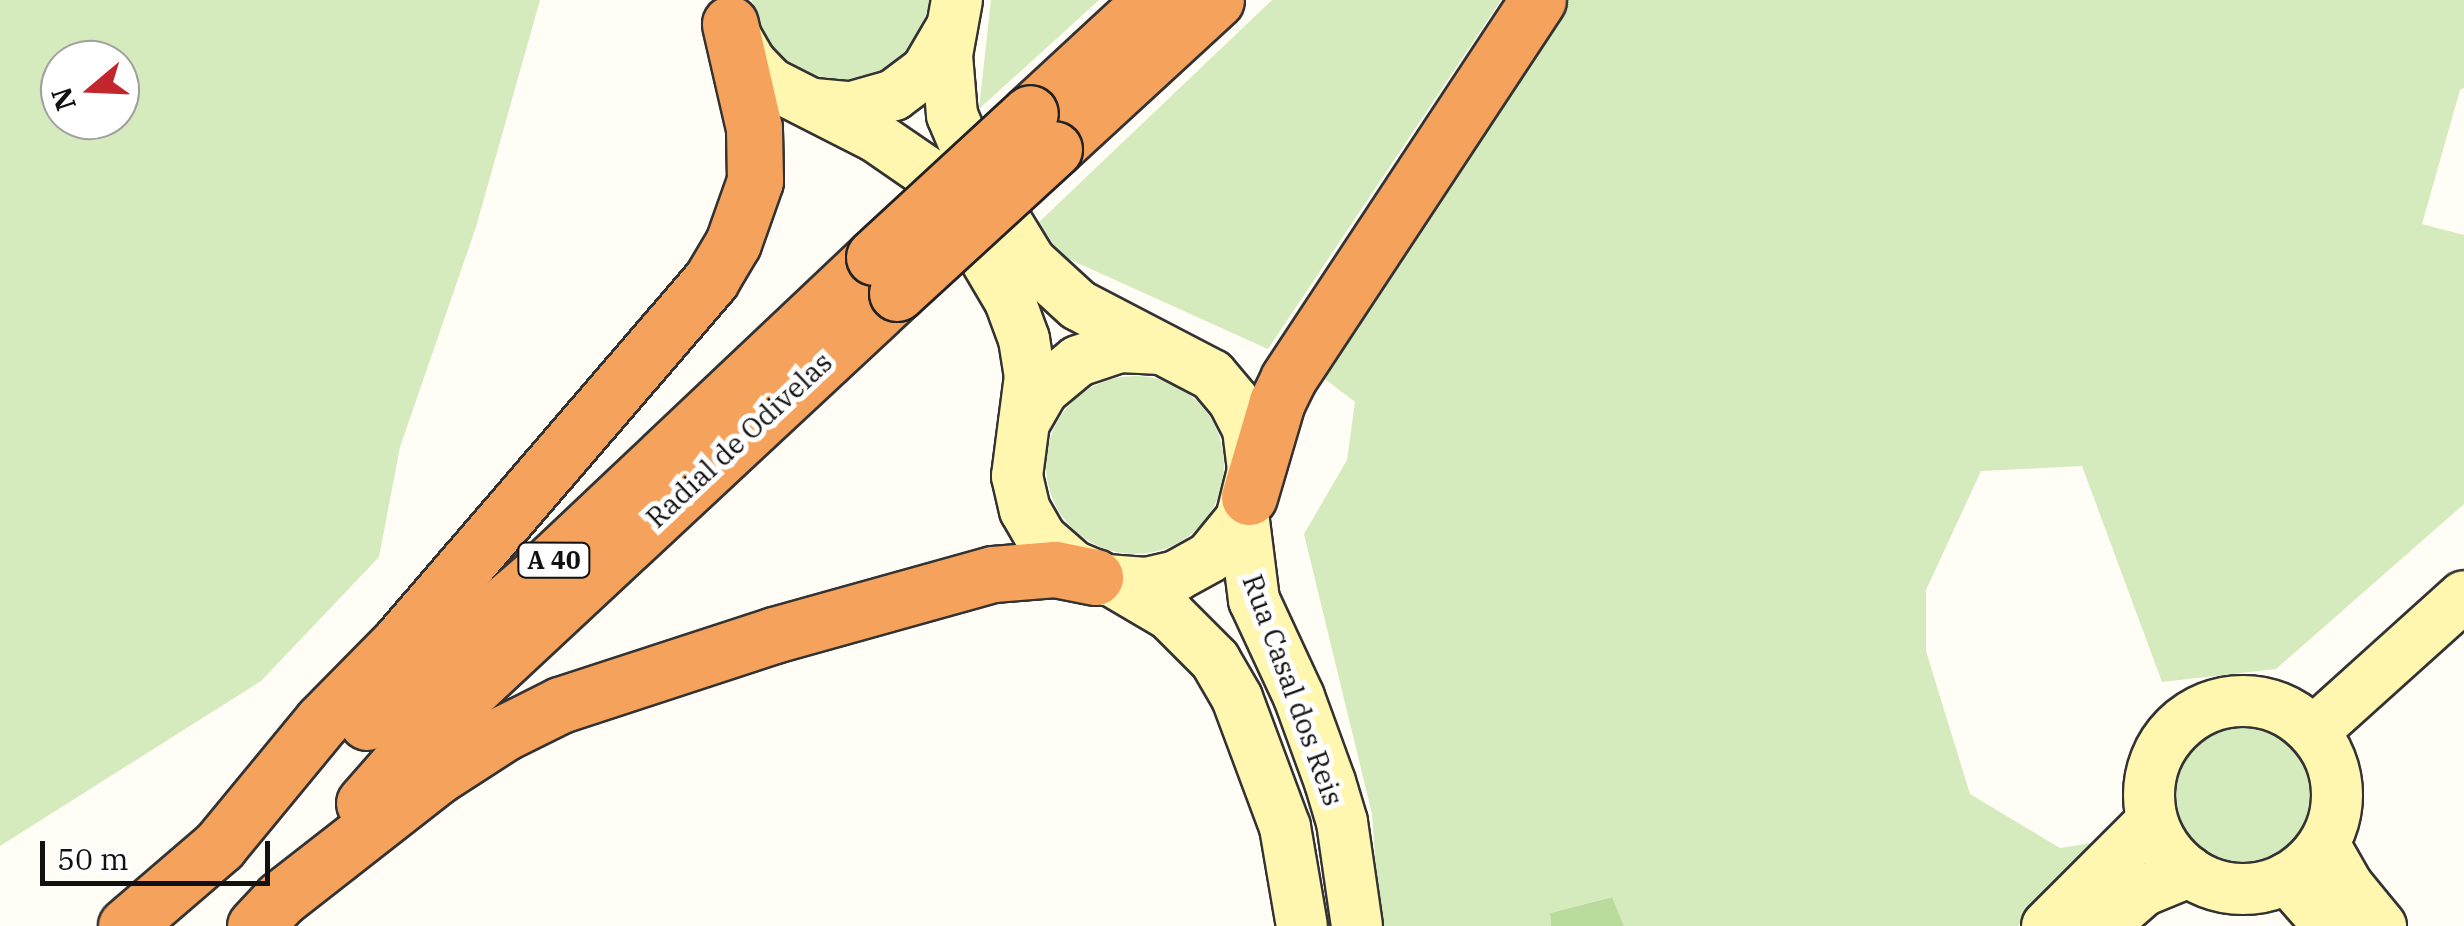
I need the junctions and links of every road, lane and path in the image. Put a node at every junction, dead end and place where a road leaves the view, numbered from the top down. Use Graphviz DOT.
graph roads {
  1 [pos="1152,0"];
  2 [pos="1216,0"];
  3 [pos="1538,0"];
  4 [pos="955,11"];
  5 [pos="728,12"];
  6 [pos="790,95"];
  7 [pos="1042,131"];
  8 [pos="886,275"];
  9 [pos="1176,354"];
  10 [pos="1021,433"];
  11 [pos="1246,504"];
  12 [pos="1103,579"];
  13 [pos="2464,596"];
  14 [pos="2313,732"];
  15 [pos="2152,820"];
  16 [pos="2324,844"];
  17 [pos="218,846"];
  18 [pos="2190,872"];
  19 [pos="2287,878"];
  20 [pos="268,913"];
  21 [pos="126,926"];
  22 [pos="1302,926"];
  23 [pos="1357,926"];
  24 [pos="2047,926"];
  25 [pos="2103,926"];
  26 [pos="2329,926"];
  27 [pos="2381,926"];
  1 -- 7 [label="highway, Radial de Odivelas / A 40"];
  2 -- 7 [label="highway, Radial de Odivelas / A 40"];
  3 -- 11 [label="highway"];
  4 -- 6 [label="main road"];
  4 -- 9 [label="main road"];
  5 -- 6 [label="main road"];
  5 -- 17 [label="highway"];
  6 -- 10 [label="main road"];
  7 -- 8 [label="highway, Radial de Odivelas / A 40, bridge"];
  8 -- 17 [label="highway, Radial de Odivelas / A 40"];
  8 -- 20 [label="highway, Radial de Odivelas / A 40"];
  9 -- 10 [label="main road"];
  9 -- 11 [label="main road"];
  10 -- 12 [label="main road"];
  11 -- 12 [label="main road"];
  11 -- 23 [label="main road, Rua Casal dos Reis"];
  12 -- 20 [label="highway"];
  12 -- 22 [label="main road, Rua Casal dos Reis"];
  13 -- 14 [label="main road"];
  14 -- 15 [label="main road"];
  14 -- 16 [label="main road"];
  15 -- 18 [label="main road"];
  15 -- 24 [label="main road"];
  16 -- 19 [label="main road"];
  16 -- 27 [label="main road"];
  17 -- 21 [label="highway"];
  18 -- 19 [label="main road"];
  18 -- 25 [label="main road"];
  19 -- 26 [label="main road"];
}
